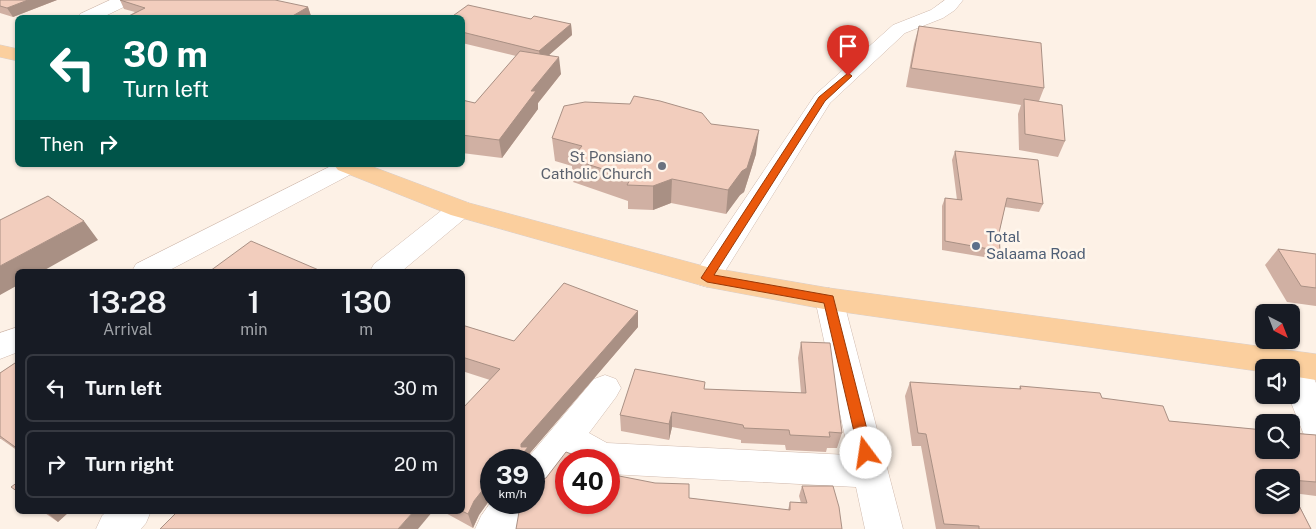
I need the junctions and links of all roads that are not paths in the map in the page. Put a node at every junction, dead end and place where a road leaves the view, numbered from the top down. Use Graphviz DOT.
graph roads {
  1 [pos="124,0"];
  2 [pos="954,0"];
  3 [pos="92,15"];
  4 [pos="346,167"];
  5 [pos="351,167"];
  6 [pos="460,208"];
  7 [pos="150,269"];
  8 [pos="386,269"];
  9 [pos="707,278"];
  10 [pos="829,299"];
  11 [pos="15,339"];
  12 [pos="0,346"];
  13 [pos="1305,366"];
  14 [pos="605,388"];
  15 [pos="1316,425"];
  16 [pos="566,435"];
  17 [pos="545,463"];
  18 [pos="870,472"];
  19 [pos="130,514"];
  20 [pos="505,514"];
  21 [pos="115,529"];
  22 [pos="494,529"];
  23 [pos="884,529"];
  1 -- 3 [label="street"];
  2 -- 9 [label="street"];
  4 -- 7 [label="street"];
  5 -- 6 [label="main road"];
  6 -- 8 [label="street"];
  6 -- 9 [label="main road"];
  9 -- 10 [label="main road"];
  10 -- 13 [label="main road"];
  10 -- 18 [label="street"];
  11 -- 12 [label="street"];
  13 -- 15 [label="street"];
  14 -- 16 [label="street"];
  16 -- 17 [label="street"];
  16 -- 18 [label="street"];
  18 -- 23 [label="street"];
  19 -- 21 [label="street"];
  20 -- 22 [label="street"];
}
